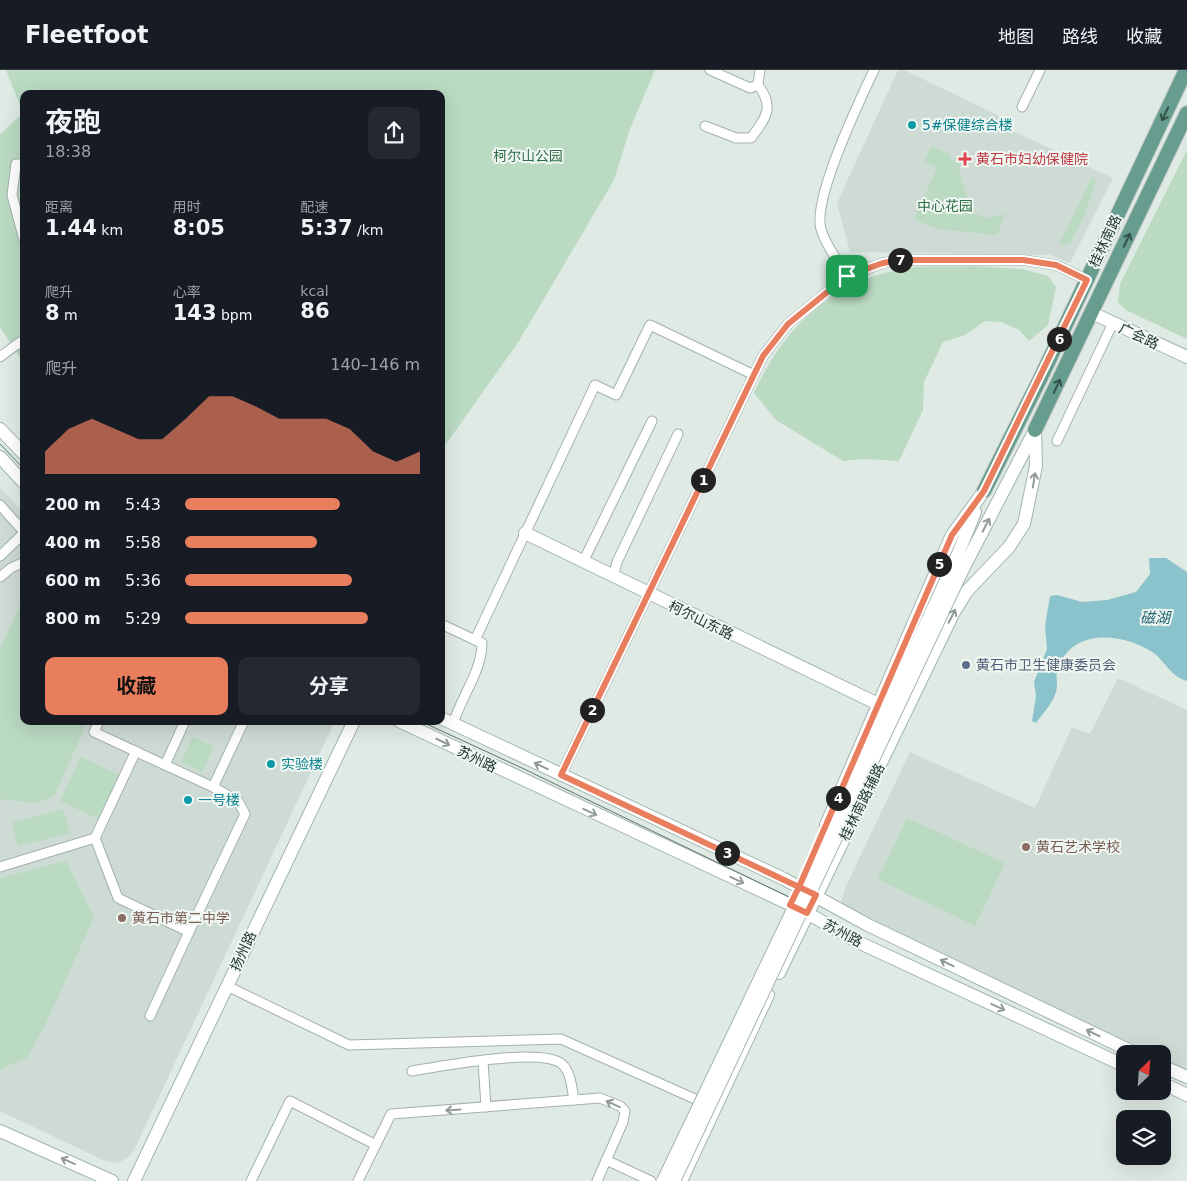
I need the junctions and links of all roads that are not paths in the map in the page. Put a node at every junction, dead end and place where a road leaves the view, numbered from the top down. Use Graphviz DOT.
graph roads {
  1 [pos="710,70"];
  2 [pos="760,70"];
  3 [pos="874,70"];
  4 [pos="1040,70"];
  5 [pos="1186,70"];
  6 [pos="758,84"];
  7 [pos="1022,107"];
  8 [pos="1187,113"];
  9 [pos="705,126"];
  10 [pos="20,164"];
  11 [pos="20,225"];
  12 [pos="847,276"];
  13 [pos="1087,280"];
  14 [pos="1092,313"];
  15 [pos="1113,324"];
  16 [pos="20,342"];
  17 [pos="0,357"];
  18 [pos="1187,357"];
  19 [pos="754,375"];
  20 [pos="652,421"];
  21 [pos="0,429"];
  22 [pos="1035,430"];
  23 [pos="678,434"];
  24 [pos="1057,441"];
  25 [pos="20,450"];
  26 [pos="0,458"];
  27 [pos="20,479"];
  28 [pos="984,491"];
  29 [pos="0,505"];
  30 [pos="20,528"];
  31 [pos="525,534"];
  32 [pos="20,537"];
  33 [pos="0,556"];
  34 [pos="583,562"];
  35 [pos="20,564"];
  36 [pos="959,565"];
  37 [pos="0,577"];
  38 [pos="613,577"];
  39 [pos="648,594"];
  40 [pos="445,626"];
  41 [pos="475,640"];
  42 [pos="878,704"];
  43 [pos="447,721"];
  44 [pos="97,725"];
  45 [pos="183,725"];
  46 [pos="242,725"];
  47 [pos="352,725"];
  48 [pos="408,725"];
  49 [pos="136,752"];
  50 [pos="165,765"];
  51 [pos="561,775"];
  52 [pos="213,787"];
  53 [pos="95,838"];
  54 [pos="0,866"];
  55 [pos="799,887"];
  56 [pos="816,895"];
  57 [pos="790,905"];
  58 [pos="807,913"];
  59 [pos="190,932"];
  60 [pos="227,986"];
  61 [pos="150,1016"];
  62 [pos="1118,1045"];
  63 [pos="483,1061"];
  64 [pos="1116,1062"];
  65 [pos="1171,1070"];
  66 [pos="412,1071"];
  67 [pos="1187,1078"];
  68 [pos="1171,1087"];
  69 [pos="1187,1095"];
  70 [pos="696,1099"];
  71 [pos="574,1100"];
  72 [pos="486,1107"];
  73 [pos="0,1131"];
  74 [pos="376,1145"];
  75 [pos="606,1160"];
  76 [pos="112,1181"];
  77 [pos="134,1181"];
  78 [pos="251,1181"];
  79 [pos="358,1181"];
  80 [pos="597,1181"];
  81 [pos="651,1181"];
  82 [pos="657,1181"];
  83 [pos="663,1181"];
  84 [pos="674,1181"];
  85 [pos="682,1181"];
  1 -- 6 [label="street"];
  2 -- 6 [label="street"];
  3 -- 12 [label="street"];
  4 -- 7 [label="street"];
  5 -- 13 [label="main road, 桂林南路, one-way"];
  6 -- 9 [label="street"];
  14 -- 8 [label="main road, 桂林南路, one-way"];
  10 -- 11 [label="street"];
  12 -- 13 [label="street"];
  12 -- 19 [label="street"];
  13 -- 28 [label="main road, 桂林南路"];
  14 -- 15 [label="main road, 广会路"];
  22 -- 14 [label="main road, 桂林南路, one-way"];
  15 -- 18 [label="main road, 广会路"];
  15 -- 24 [label="street"];
  16 -- 17 [label="street"];
  19 -- 31 [label="street"];
  19 -- 39 [label="street"];
  20 -- 34 [label="street"];
  21 -- 25 [label="main road"];
  36 -- 22 [label="main road, one-way"];
  56 -- 22 [label="main road, 桂林南路辅路, one-way"];
  23 -- 38 [label="street"];
  26 -- 27 [label="main road"];
  28 -- 36 [label="main road"];
  28 -- 42 [label="main road, 桂林南路辅路"];
  29 -- 30 [label="street"];
  31 -- 34 [label="main road, 柯尔山东路"];
  31 -- 41 [label="street"];
  32 -- 33 [label="street"];
  34 -- 38 [label="main road, 柯尔山东路"];
  35 -- 37 [label="street"];
  36 -- 83 [label="main road, bridge"];
  36 -- 84 [label="main road, bridge"];
  38 -- 39 [label="main road, 柯尔山东路"];
  39 -- 42 [label="main road, 柯尔山东路"];
  39 -- 51 [label="street"];
  40 -- 41 [label="street"];
  41 -- 43 [label="street"];
  42 -- 55 [label="main road, 桂林南路辅路"];
  51 -- 43 [label="main road, 苏州路, one-way"];
  44 -- 49 [label="street"];
  45 -- 50 [label="street"];
  46 -- 52 [label="street"];
  47 -- 60 [label="main road, 扬州路"];
  48 -- 57 [label="main road, 苏州路, one-way"];
  49 -- 50 [label="street"];
  49 -- 53 [label="street"];
  50 -- 52 [label="street"];
  51 -- 55 [label="main road, 苏州路"];
  52 -- 59 [label="street"];
  53 -- 54 [label="street"];
  53 -- 59 [label="street"];
  55 -- 56 [label="main road, 苏州路"];
  55 -- 57 [label="main road, 桂林南路辅路"];
  56 -- 58 [label="main road, 桂林南路辅路"];
  62 -- 56 [label="main road, 苏州路, one-way"];
  57 -- 58 [label="main road, 苏州路"];
  57 -- 70 [label="main road, 桂林南路辅路"];
  58 -- 64 [label="main road, 苏州路, one-way"];
  58 -- 85 [label="main road, 桂林南路辅路"];
  59 -- 61 [label="street"];
  60 -- 70 [label="street"];
  60 -- 77 [label="main road, 扬州路"];
  63 -- 66 [label="street"];
  63 -- 71 [label="street"];
  63 -- 72 [label="street"];
  65 -- 67 [label="main road"];
  68 -- 69 [label="main road"];
  70 -- 82 [label="main road, 桂林南路辅路"];
  71 -- 72 [label="street"];
  75 -- 71 [label="street, one-way"];
  72 -- 74 [label="street, one-way"];
  76 -- 73 [label="main road, one-way"];
  74 -- 78 [label="street"];
  74 -- 79 [label="street"];
  75 -- 80 [label="street"];
  75 -- 81 [label="street"];
}
